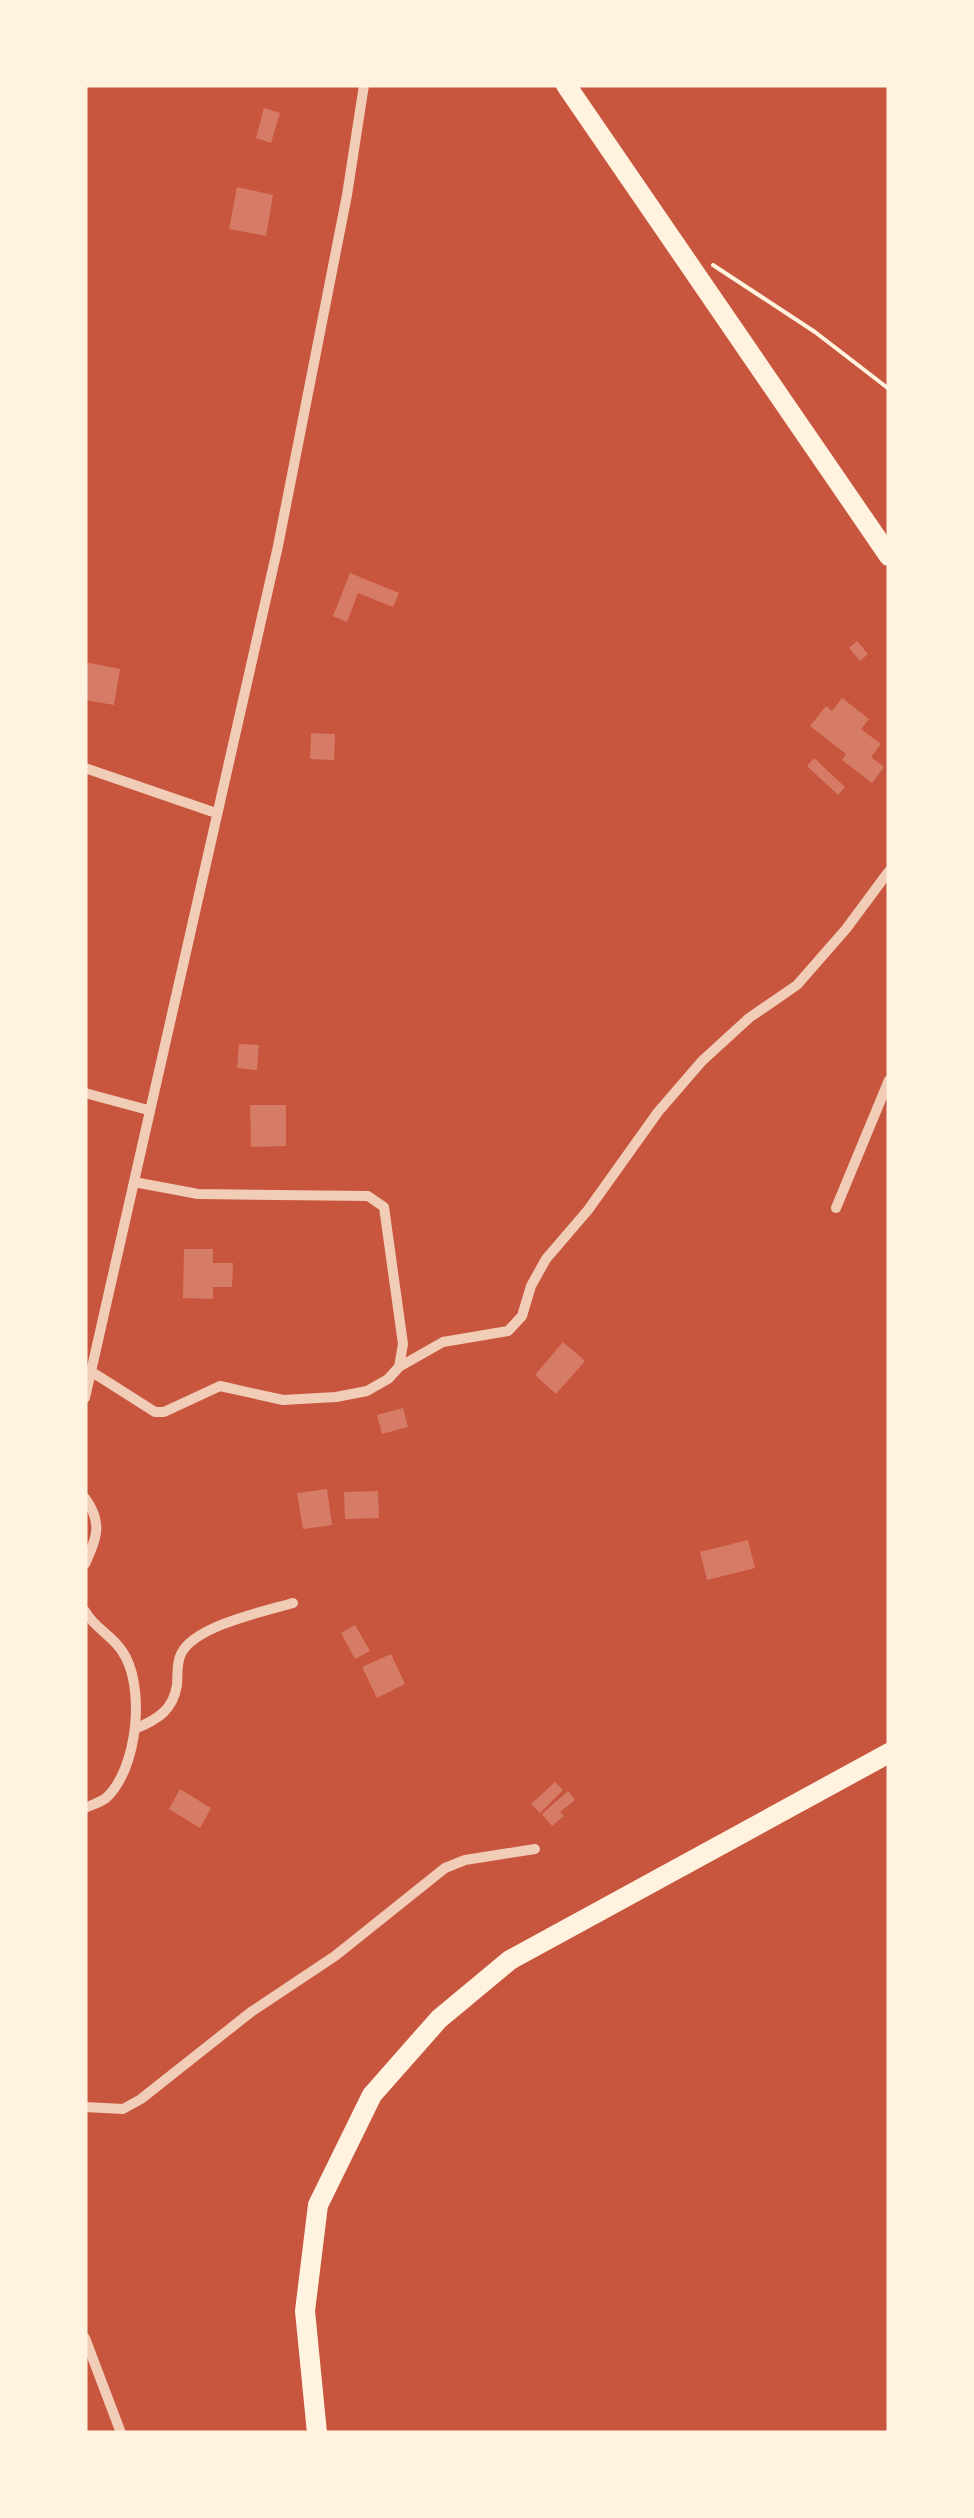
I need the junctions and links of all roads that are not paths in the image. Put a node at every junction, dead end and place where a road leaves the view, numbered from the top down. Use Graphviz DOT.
graph roads {
  1 [pos="364,85"];
  2 [pos="566,85"];
  3 [pos="889,556"];
  4 [pos="85,768"];
  5 [pos="216,813"];
  6 [pos="889,871"];
  7 [pos="889,1080"];
  8 [pos="85,1093"];
  9 [pos="148,1110"];
  10 [pos="134,1182"];
  11 [pos="836,1208"];
  12 [pos="399,1366"];
  13 [pos="92,1372"];
  14 [pos="85,1398"];
  15 [pos="85,1498"];
  16 [pos="85,1564"];
  17 [pos="293,1603"];
  18 [pos="85,1612"];
  19 [pos="136,1728"];
  20 [pos="889,1753"];
  21 [pos="85,1808"];
  22 [pos="535,1850"];
  23 [pos="85,2107"];
  24 [pos="85,2338"];
  25 [pos="121,2433"];
  26 [pos="317,2433"];
  1 -- 5 [label="street"];
  2 -- 3 [label="highway"];
  4 -- 5 [label="street"];
  5 -- 9 [label="street"];
  6 -- 12 [label="street"];
  7 -- 11 [label="street"];
  8 -- 9 [label="street"];
  9 -- 10 [label="street"];
  10 -- 12 [label="street"];
  10 -- 13 [label="street"];
  12 -- 13 [label="street"];
  13 -- 14 [label="street"];
  15 -- 16 [label="street"];
  17 -- 19 [label="street"];
  18 -- 19 [label="street"];
  19 -- 21 [label="street"];
  20 -- 26 [label="highway"];
  22 -- 23 [label="street"];
  24 -- 25 [label="street"];
}
